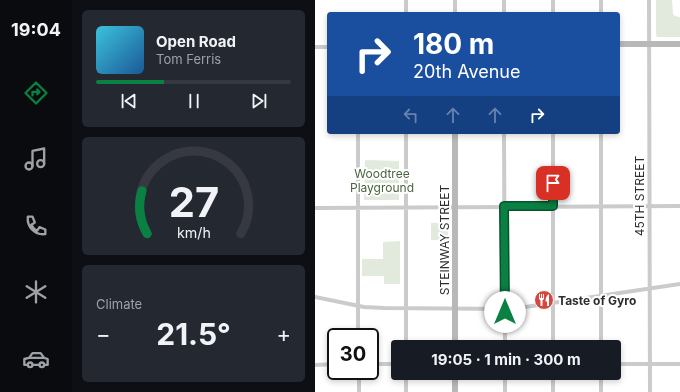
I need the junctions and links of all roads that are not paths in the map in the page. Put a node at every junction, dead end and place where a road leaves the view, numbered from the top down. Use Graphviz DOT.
graph roads {
  1 [pos="406,0"];
  2 [pos="455,0"];
  3 [pos="504,0"];
  4 [pos="553,0"];
  5 [pos="601,0"];
  6 [pos="649,0"];
  7 [pos="406,12"];
  8 [pos="455,12"];
  9 [pos="504,12"];
  10 [pos="553,12"];
  11 [pos="601,12"];
  12 [pos="620,44"];
  13 [pos="649,44"];
  14 [pos="680,44"];
  15 [pos="315,47"];
  16 [pos="327,47"];
  17 [pos="358,134"];
  18 [pos="406,134"];
  19 [pos="455,134"];
  20 [pos="505,134"];
  21 [pos="553,134"];
  22 [pos="601,134"];
  23 [pos="504,206"];
  24 [pos="553,206"];
  25 [pos="601,206"];
  26 [pos="649,206"];
  27 [pos="680,206"];
  28 [pos="358,207"];
  29 [pos="406,207"];
  30 [pos="455,207"];
  31 [pos="315,208"];
  32 [pos="680,284"];
  33 [pos="650,288"];
  34 [pos="601,296"];
  35 [pos="315,297"];
  36 [pos="553,303"];
  37 [pos="358,305"];
  38 [pos="406,308"];
  39 [pos="455,308"];
  40 [pos="505,308"];
  41 [pos="359,328"];
  42 [pos="406,340"];
  43 [pos="455,340"];
  44 [pos="505,340"];
  45 [pos="553,340"];
  46 [pos="601,340"];
  47 [pos="327,364"];
  48 [pos="379,364"];
  49 [pos="391,364"];
  50 [pos="621,364"];
  51 [pos="650,364"];
  52 [pos="680,364"];
  53 [pos="315,365"];
  54 [pos="359,380"];
  55 [pos="406,380"];
  56 [pos="455,380"];
  57 [pos="505,380"];
  58 [pos="553,380"];
  59 [pos="601,380"];
  60 [pos="359,392"];
  61 [pos="406,392"];
  62 [pos="455,392"];
  63 [pos="505,392"];
  64 [pos="553,392"];
  65 [pos="601,392"];
  66 [pos="650,392"];
  1 -- 7 [label="street"];
  2 -- 8 [label="street"];
  3 -- 9 [label="street"];
  4 -- 10 [label="street"];
  5 -- 11 [label="street"];
  6 -- 13 [label="street, 45TH STREET"];
  12 -- 13 [label="street"];
  13 -- 14 [label="street"];
  13 -- 26 [label="street, 45TH STREET"];
  15 -- 16 [label="street"];
  17 -- 28 [label="street"];
  18 -- 29 [label="street"];
  19 -- 30 [label="street, STEINWAY STREET"];
  20 -- 23 [label="street"];
  21 -- 24 [label="street"];
  22 -- 25 [label="street"];
  23 -- 24 [label="street"];
  23 -- 30 [label="street"];
  23 -- 40 [label="street"];
  24 -- 25 [label="street"];
  24 -- 36 [label="street"];
  25 -- 26 [label="street"];
  25 -- 34 [label="street"];
  26 -- 27 [label="street"];
  26 -- 33 [label="street, 45TH STREET"];
  28 -- 29 [label="street"];
  28 -- 31 [label="street"];
  28 -- 37 [label="street"];
  29 -- 30 [label="street"];
  29 -- 38 [label="street"];
  30 -- 39 [label="street, STEINWAY STREET"];
  32 -- 33 [label="street"];
  33 -- 34 [label="street"];
  33 -- 51 [label="street, 45TH STREET"];
  34 -- 36 [label="street"];
  34 -- 46 [label="street"];
  35 -- 37 [label="street"];
  36 -- 40 [label="street"];
  36 -- 45 [label="street"];
  37 -- 38 [label="street"];
  37 -- 41 [label="street"];
  38 -- 39 [label="street"];
  38 -- 42 [label="street"];
  39 -- 40 [label="street"];
  39 -- 43 [label="street, STEINWAY STREET"];
  40 -- 44 [label="street"];
  47 -- 53 [label="street"];
  48 -- 49 [label="street"];
  50 -- 51 [label="street"];
  51 -- 52 [label="street"];
  51 -- 66 [label="street, 45TH STREET"];
  54 -- 60 [label="street"];
  55 -- 61 [label="street"];
  56 -- 62 [label="street"];
  57 -- 63 [label="street"];
  58 -- 64 [label="street"];
  59 -- 65 [label="street"];
}
